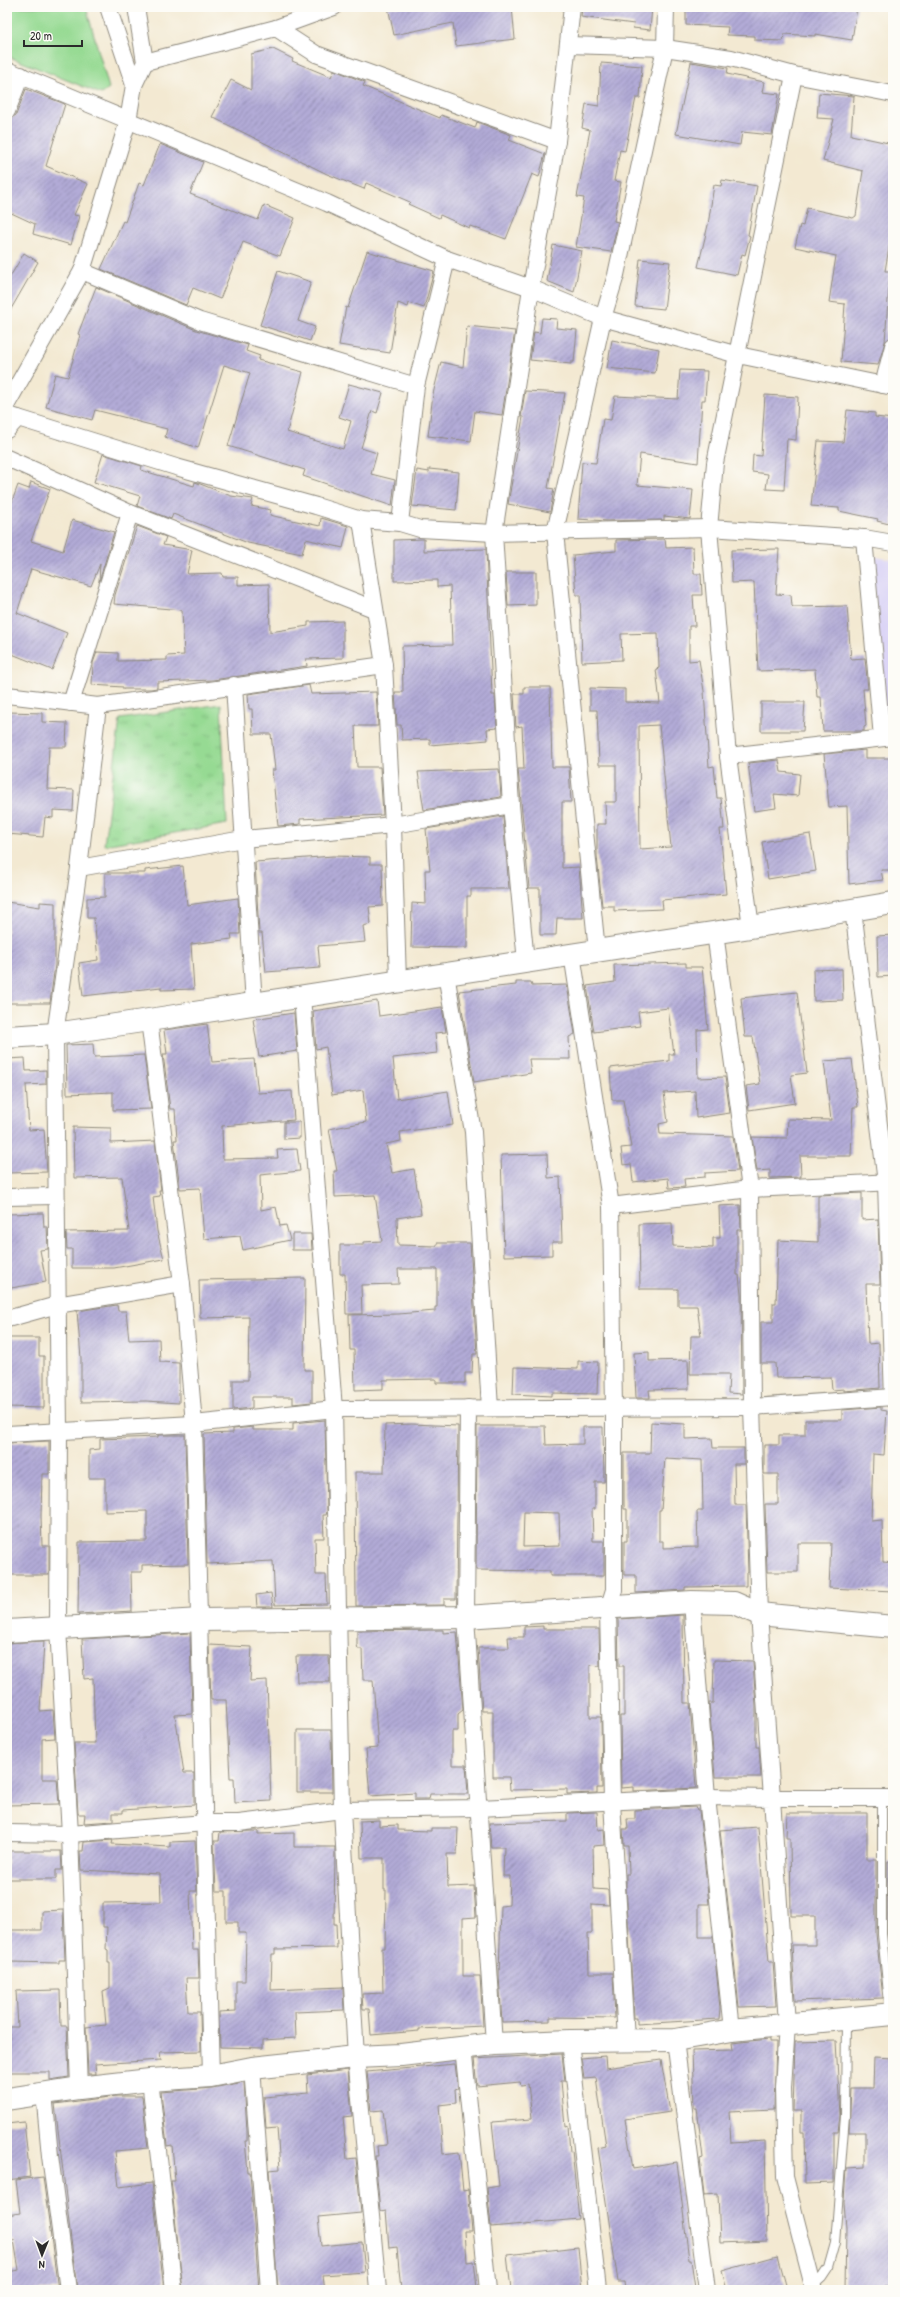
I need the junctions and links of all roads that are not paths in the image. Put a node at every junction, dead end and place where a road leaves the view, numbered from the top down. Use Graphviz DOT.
graph roads {
  1 [pos="108,7"];
  2 [pos="136,7"];
  3 [pos="334,7"];
  4 [pos="572,7"];
  5 [pos="666,7"];
  6 [pos="276,28"];
  7 [pos="568,45"];
  8 [pos="665,48"];
  9 [pos="145,62"];
  10 [pos="14,72"];
  11 [pos="794,75"];
  12 [pos="134,85"];
  13 [pos="893,94"];
  14 [pos="7,111"];
  15 [pos="128,120"];
  16 [pos="557,141"];
  17 [pos="446,259"];
  18 [pos="82,271"];
  19 [pos="531,288"];
  20 [pos="603,318"];
  21 [pos="893,346"];
  22 [pos="738,355"];
  23 [pos="416,386"];
  24 [pos="888,386"];
  25 [pos="7,404"];
  26 [pos="12,416"];
  27 [pos="7,430"];
  28 [pos="7,458"];
  29 [pos="130,513"];
  30 [pos="361,520"];
  31 [pos="400,524"];
  32 [pos="709,528"];
  33 [pos="555,532"];
  34 [pos="494,533"];
  35 [pos="864,538"];
  36 [pos="893,544"];
  37 [pos="374,609"];
  38 [pos="384,665"];
  39 [pos="234,685"];
  40 [pos="7,695"];
  41 [pos="71,703"];
  42 [pos="98,706"];
  43 [pos="887,738"];
  44 [pos="728,756"];
  45 [pos="511,805"];
  46 [pos="393,824"];
  47 [pos="243,839"];
  48 [pos="79,868"];
  49 [pos="893,903"];
  50 [pos="853,909"];
  51 [pos="750,927"];
  52 [pos="715,933"];
  53 [pos="597,951"];
  54 [pos="572,954"];
  55 [pos="526,962"];
  56 [pos="446,974"];
  57 [pos="398,982"];
  58 [pos="302,996"];
  59 [pos="254,1004"];
  60 [pos="149,1020"];
  61 [pos="55,1034"];
  62 [pos="7,1037"];
  63 [pos="889,1182"];
  64 [pos="750,1188"];
  65 [pos="55,1196"];
  66 [pos="7,1197"];
  67 [pos="611,1206"];
  68 [pos="182,1284"];
  69 [pos="57,1304"];
  70 [pos="7,1319"];
  71 [pos="893,1398"];
  72 [pos="752,1407"];
  73 [pos="468,1408"];
  74 [pos="490,1408"];
  75 [pos="334,1409"];
  76 [pos="614,1409"];
  77 [pos="194,1424"];
  78 [pos="59,1431"];
  79 [pos="7,1434"];
  80 [pos="692,1602"];
  81 [pos="608,1609"];
  82 [pos="759,1614"];
  83 [pos="466,1617"];
  84 [pos="200,1620"];
  85 [pos="339,1620"];
  86 [pos="893,1627"];
  87 [pos="58,1628"];
  88 [pos="7,1631"];
  89 [pos="707,1797"];
  90 [pos="772,1798"];
  91 [pos="887,1798"];
  92 [pos="612,1802"];
  93 [pos="479,1808"];
  94 [pos="342,1810"];
  95 [pos="205,1823"];
  96 [pos="7,1833"];
  97 [pos="70,1834"];
  98 [pos="891,2014"];
  99 [pos="846,2018"];
  100 [pos="787,2024"];
  101 [pos="732,2030"];
  102 [pos="626,2039"];
  103 [pos="675,2040"];
  104 [pos="570,2041"];
  105 [pos="494,2044"];
  106 [pos="464,2047"];
  107 [pos="356,2057"];
  108 [pos="252,2068"];
  109 [pos="211,2076"];
  110 [pos="150,2080"];
  111 [pos="79,2088"];
  112 [pos="44,2093"];
  113 [pos="7,2099"];
  114 [pos="808,2288"];
  115 [pos="68,2290"];
  116 [pos="174,2290"];
  117 [pos="269,2290"];
  118 [pos="378,2290"];
  119 [pos="488,2290"];
  120 [pos="598,2290"];
  121 [pos="707,2290"];
  1 -- 12 [label="street"];
  2 -- 9 [label="street"];
  3 -- 6 [label="street"];
  4 -- 7 [label="street"];
  5 -- 8 [label="street"];
  6 -- 9 [label="street"];
  6 -- 16 [label="street"];
  7 -- 8 [label="street"];
  7 -- 16 [label="street"];
  8 -- 11 [label="street"];
  8 -- 20 [label="street"];
  9 -- 12 [label="street"];
  10 -- 14 [label="street"];
  10 -- 15 [label="street"];
  11 -- 13 [label="street"];
  11 -- 22 [label="street"];
  12 -- 15 [label="street"];
  15 -- 17 [label="street"];
  15 -- 18 [label="street"];
  16 -- 19 [label="street"];
  17 -- 19 [label="street"];
  17 -- 23 [label="street"];
  18 -- 23 [label="street"];
  18 -- 25 [label="street"];
  19 -- 20 [label="street"];
  19 -- 34 [label="street"];
  20 -- 22 [label="street"];
  20 -- 33 [label="street"];
  21 -- 24 [label="street"];
  22 -- 24 [label="street"];
  22 -- 32 [label="street"];
  23 -- 31 [label="street"];
  26 -- 27 [label="street"];
  26 -- 30 [label="street"];
  28 -- 29 [label="street"];
  29 -- 37 [label="street"];
  29 -- 41 [label="street"];
  30 -- 31 [label="street"];
  30 -- 37 [label="street"];
  31 -- 34 [label="street"];
  32 -- 33 [label="street"];
  32 -- 35 [label="street"];
  32 -- 44 [label="street"];
  33 -- 34 [label="street"];
  33 -- 53 [label="street"];
  34 -- 45 [label="street"];
  35 -- 36 [label="street"];
  35 -- 43 [label="street"];
  37 -- 38 [label="street"];
  38 -- 39 [label="street"];
  38 -- 46 [label="street"];
  39 -- 42 [label="street"];
  39 -- 47 [label="street"];
  40 -- 41 [label="street"];
  41 -- 42 [label="street"];
  42 -- 48 [label="street"];
  43 -- 44 [label="street"];
  44 -- 51 [label="street"];
  45 -- 46 [label="street"];
  45 -- 55 [label="street"];
  46 -- 47 [label="street"];
  46 -- 57 [label="street"];
  47 -- 48 [label="street"];
  47 -- 59 [label="street"];
  48 -- 61 [label="street"];
  49 -- 50 [label="main road"];
  50 -- 51 [label="main road"];
  50 -- 63 [label="street"];
  51 -- 52 [label="main road"];
  52 -- 53 [label="main road"];
  52 -- 64 [label="street"];
  53 -- 54 [label="main road"];
  54 -- 55 [label="main road"];
  54 -- 67 [label="street"];
  55 -- 56 [label="main road"];
  56 -- 57 [label="main road"];
  56 -- 74 [label="street"];
  57 -- 58 [label="main road"];
  58 -- 59 [label="main road"];
  58 -- 75 [label="street"];
  59 -- 60 [label="main road"];
  60 -- 61 [label="main road"];
  60 -- 68 [label="street"];
  61 -- 62 [label="main road"];
  61 -- 65 [label="street"];
  63 -- 64 [label="street"];
  63 -- 71 [label="street"];
  64 -- 67 [label="street"];
  64 -- 72 [label="street"];
  65 -- 66 [label="street"];
  65 -- 69 [label="street"];
  67 -- 76 [label="street"];
  68 -- 69 [label="street"];
  68 -- 77 [label="street"];
  69 -- 70 [label="street"];
  69 -- 78 [label="street"];
  71 -- 72 [label="street"];
  72 -- 76 [label="street"];
  72 -- 82 [label="street"];
  73 -- 74 [label="street"];
  73 -- 75 [label="street"];
  73 -- 83 [label="street"];
  74 -- 76 [label="street"];
  75 -- 77 [label="street"];
  75 -- 85 [label="street"];
  76 -- 81 [label="street"];
  77 -- 78 [label="street"];
  77 -- 84 [label="street"];
  78 -- 79 [label="street"];
  78 -- 87 [label="street"];
  80 -- 81 [label="main road"];
  80 -- 82 [label="main road"];
  80 -- 89 [label="street"];
  81 -- 83 [label="main road"];
  81 -- 92 [label="street"];
  82 -- 86 [label="main road"];
  82 -- 90 [label="street"];
  83 -- 85 [label="main road"];
  83 -- 93 [label="street"];
  84 -- 85 [label="main road"];
  84 -- 87 [label="main road"];
  84 -- 95 [label="street"];
  85 -- 94 [label="street"];
  87 -- 88 [label="main road"];
  87 -- 97 [label="street"];
  89 -- 90 [label="street"];
  89 -- 92 [label="street"];
  89 -- 101 [label="street"];
  90 -- 91 [label="street"];
  90 -- 100 [label="street"];
  91 -- 98 [label="lane"];
  92 -- 93 [label="street"];
  92 -- 102 [label="street"];
  93 -- 94 [label="street"];
  93 -- 105 [label="street"];
  94 -- 95 [label="street"];
  94 -- 107 [label="street"];
  95 -- 97 [label="street"];
  95 -- 109 [label="street"];
  96 -- 97 [label="street"];
  97 -- 111 [label="street"];
  98 -- 99 [label="main road"];
  99 -- 100 [label="main road"];
  99 -- 114 [label="lane"];
  100 -- 101 [label="main road"];
  100 -- 114 [label="street"];
  101 -- 103 [label="main road"];
  102 -- 103 [label="main road"];
  102 -- 104 [label="main road"];
  103 -- 121 [label="street"];
  104 -- 105 [label="main road"];
  104 -- 120 [label="street"];
  105 -- 106 [label="main road"];
  106 -- 107 [label="main road"];
  106 -- 119 [label="street"];
  107 -- 108 [label="main road"];
  107 -- 118 [label="street"];
  108 -- 109 [label="main road"];
  108 -- 117 [label="street"];
  109 -- 110 [label="main road"];
  110 -- 111 [label="main road"];
  110 -- 116 [label="street"];
  111 -- 112 [label="main road"];
  112 -- 113 [label="main road"];
  112 -- 115 [label="street"];
}
